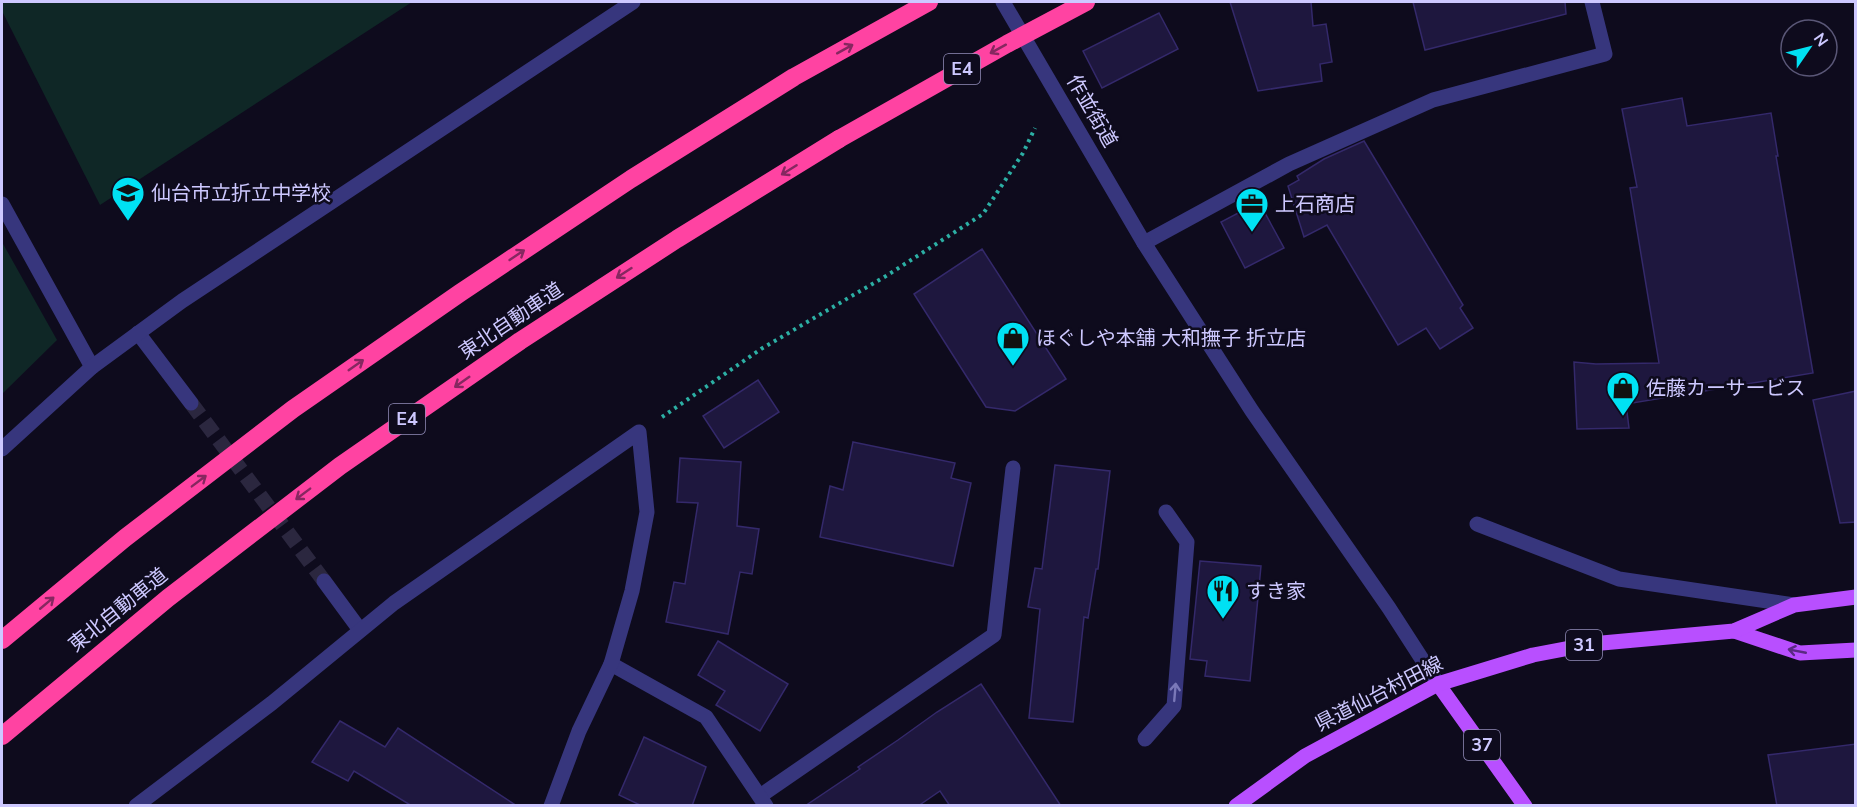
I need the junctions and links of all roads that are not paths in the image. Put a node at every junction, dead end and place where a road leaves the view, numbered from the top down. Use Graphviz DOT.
graph roads {
  1 [pos="633,2"];
  2 [pos="929,2"];
  3 [pos="1003,2"];
  4 [pos="1086,2"];
  5 [pos="1592,2"];
  6 [pos="2,204"];
  7 [pos="1144,243"];
  8 [pos="138,333"];
  9 [pos="92,367"];
  10 [pos="191,403"];
  11 [pos="2,449"];
  12 [pos="1013,468"];
  13 [pos="1166,512"];
  14 [pos="1478,524"];
  15 [pos="324,581"];
  16 [pos="1856,597"];
  17 [pos="1794,606"];
  18 [pos="360,630"];
  19 [pos="1734,631"];
  20 [pos="2,640"];
  21 [pos="1856,650"];
  22 [pos="611,664"];
  23 [pos="1438,684"];
  24 [pos="2,736"];
  25 [pos="1145,740"];
  26 [pos="763,801"];
  27 [pos="136,806"];
  28 [pos="551,806"];
  29 [pos="1236,806"];
  30 [pos="1525,806"];
  1 -- 8 [label="street"];
  20 -- 2 [label="highway, one-way"];
  3 -- 7 [label="street, 作並街道"];
  4 -- 24 [label="highway, 東北自動車道 / E4, one-way, bridge"];
  5 -- 7 [label="street"];
  6 -- 9 [label="street"];
  7 -- 23 [label="street, 作並街道"];
  8 -- 9 [label="street"];
  8 -- 10 [label="street"];
  9 -- 11 [label="street"];
  12 -- 26 [label="street"];
  25 -- 13 [label="street, one-way"];
  14 -- 17 [label="street"];
  15 -- 18 [label="street"];
  16 -- 17 [label="main road, 県道仙台村田線 / 31"];
  17 -- 19 [label="main road, 県道仙台村田線 / 31"];
  18 -- 22 [label="street"];
  18 -- 27 [label="street"];
  21 -- 19 [label="main road, 県道仙台村田線 / 31, one-way"];
  19 -- 23 [label="main road, 県道仙台村田線 / 31"];
  22 -- 26 [label="street"];
  22 -- 28 [label="street"];
  23 -- 29 [label="main road, 県道仙台村田線 / 31"];
  23 -- 30 [label="main road, 37"];
}
